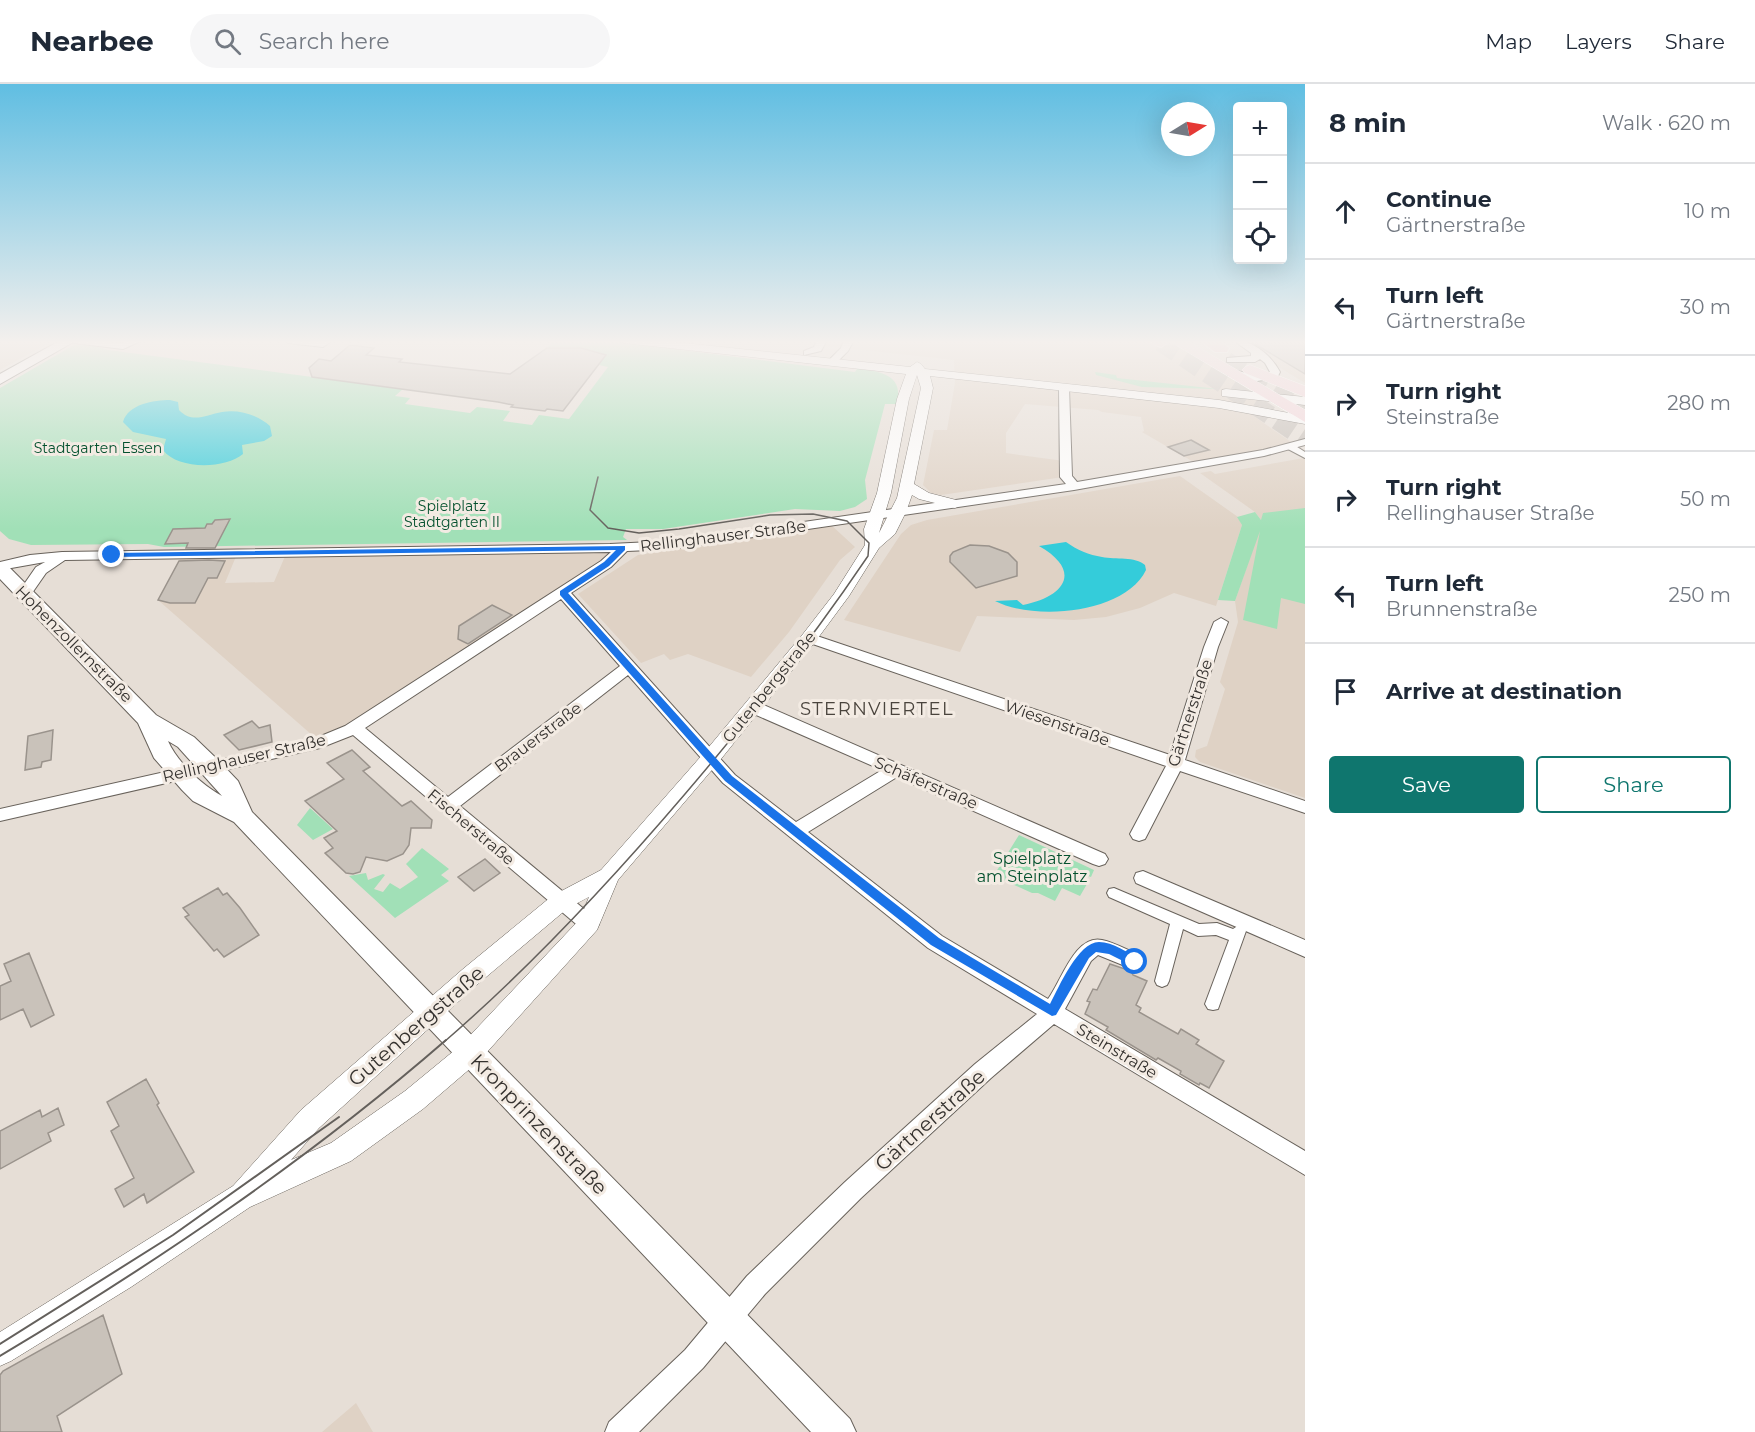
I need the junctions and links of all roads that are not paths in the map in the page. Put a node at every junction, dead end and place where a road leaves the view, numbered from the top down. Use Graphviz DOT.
graph roads {
  1 [pos="903,403"];
  2 [pos="1064,403"];
  3 [pos="1201,403"];
  4 [pos="1279,403"];
  5 [pos="922,404"];
  6 [pos="1305,419"];
  7 [pos="1305,442"];
  8 [pos="1291,447"];
  9 [pos="1305,456"];
  10 [pos="907,486"];
  11 [pos="1074,486"];
  12 [pos="955,504"];
  13 [pos="899,513"];
  14 [pos="876,516"];
  15 [pos="873,545"];
  16 [pos="623,548"];
  17 [pos="62,556"];
  18 [pos="0,567"];
  19 [pos="25,593"];
  20 [pos="563,593"];
  21 [pos="1221,622"];
  22 [pos="809,638"];
  23 [pos="629,667"];
  24 [pos="753,707"];
  25 [pos="148,720"];
  26 [pos="355,728"];
  27 [pos="711,759"];
  28 [pos="1176,763"];
  29 [pos="211,766"];
  30 [pos="895,770"];
  31 [pos="181,773"];
  32 [pos="447,807"];
  33 [pos="1305,807"];
  34 [pos="0,814"];
  35 [pos="242,816"];
  36 [pos="795,831"];
  37 [pos="1139,834"];
  38 [pos="1099,859"];
  39 [pos="609,876"];
  40 [pos="1143,878"];
  41 [pos="1114,893"];
  42 [pos="560,902"];
  43 [pos="1178,921"];
  44 [pos="589,924"];
  45 [pos="1240,929"];
  46 [pos="1305,949"];
  47 [pos="1135,962"];
  48 [pos="1162,981"];
  49 [pos="1213,1004"];
  50 [pos="1052,1011"];
  51 [pos="431,1012"];
  52 [pos="470,1053"];
  53 [pos="1305,1164"];
  54 [pos="240,1197"];
  55 [pos="728,1319"];
  56 [pos="0,1350"];
  57 [pos="619,1432"];
  58 [pos="837,1432"];
  1 -- 14 [label="street"];
  2 -- 11 [label="street"];
  3 -- 6 [label="street"];
  4 -- 6 [label="main road"];
  5 -- 10 [label="street, Gutenbergstraße"];
  7 -- 8 [label="street, Rellinghauser Straße"];
  8 -- 9 [label="street"];
  8 -- 11 [label="street, Rellinghauser Straße"];
  10 -- 12 [label="street"];
  10 -- 13 [label="street, Gutenbergstraße"];
  11 -- 12 [label="street, Rellinghauser Straße"];
  12 -- 13 [label="street, Rellinghauser Straße"];
  13 -- 14 [label="street, Rellinghauser Straße"];
  13 -- 15 [label="street, Gutenbergstraße"];
  14 -- 15 [label="street"];
  14 -- 16 [label="street, Rellinghauser Straße"];
  15 -- 22 [label="street, Gutenbergstraße"];
  16 -- 17 [label="street"];
  16 -- 20 [label="street, Rellinghauser Straße"];
  17 -- 18 [label="street"];
  17 -- 19 [label="street"];
  18 -- 19 [label="main road, Hohenzollernstraße"];
  19 -- 25 [label="main road, Hohenzollernstraße"];
  20 -- 23 [label="street, Steinstraße"];
  20 -- 26 [label="street, Rellinghauser Straße"];
  21 -- 28 [label="street, Gärtnerstraße"];
  22 -- 24 [label="street, Gutenbergstraße"];
  22 -- 28 [label="street, Wiesenstraße"];
  23 -- 27 [label="street, Steinstraße"];
  23 -- 32 [label="street, Brauerstraße"];
  24 -- 27 [label="street, Gutenbergstraße"];
  24 -- 30 [label="street, Schäferstraße"];
  25 -- 29 [label="main road, Hohenzollernstraße"];
  25 -- 31 [label="main road, Hohenzollernstraße"];
  26 -- 29 [label="street, Rellinghauser Straße"];
  26 -- 32 [label="street, Fischerstraße"];
  27 -- 36 [label="street, Steinstraße"];
  27 -- 39 [label="street, Gutenbergstraße"];
  28 -- 33 [label="street, Wiesenstraße"];
  28 -- 37 [label="street, Gärtnerstraße"];
  29 -- 31 [label="street, Rellinghauser Straße"];
  29 -- 35 [label="main road, Kronprinzenstraße"];
  30 -- 36 [label="street"];
  30 -- 38 [label="street, Schäferstraße"];
  31 -- 34 [label="street, Rellinghauser Straße"];
  31 -- 35 [label="main road, Kronprinzenstraße"];
  32 -- 42 [label="street, Fischerstraße"];
  35 -- 51 [label="main road, Kronprinzenstraße"];
  36 -- 50 [label="street, Steinstraße"];
  39 -- 42 [label="street, Gutenbergstraße"];
  39 -- 44 [label="street, Gutenbergstraße"];
  40 -- 45 [label="street"];
  41 -- 43 [label="street"];
  42 -- 44 [label="street, Fischerstraße"];
  42 -- 51 [label="street, Gutenbergstraße"];
  43 -- 45 [label="street"];
  43 -- 48 [label="street"];
  44 -- 52 [label="street, Gutenbergstraße"];
  45 -- 46 [label="street"];
  45 -- 49 [label="street"];
  47 -- 50 [label="street, Gärtnerstraße"];
  50 -- 53 [label="street, Steinstraße"];
  50 -- 55 [label="street, Gärtnerstraße"];
  51 -- 52 [label="main road, Kronprinzenstraße"];
  51 -- 54 [label="street, Gutenbergstraße"];
  52 -- 54 [label="street, Gutenbergstraße"];
  52 -- 55 [label="main road, Kronprinzenstraße"];
  54 -- 56 [label="street, Gutenbergstraße"];
  55 -- 57 [label="street, Gärtnerstraße"];
  55 -- 58 [label="main road, Kronprinzenstraße"];
}
